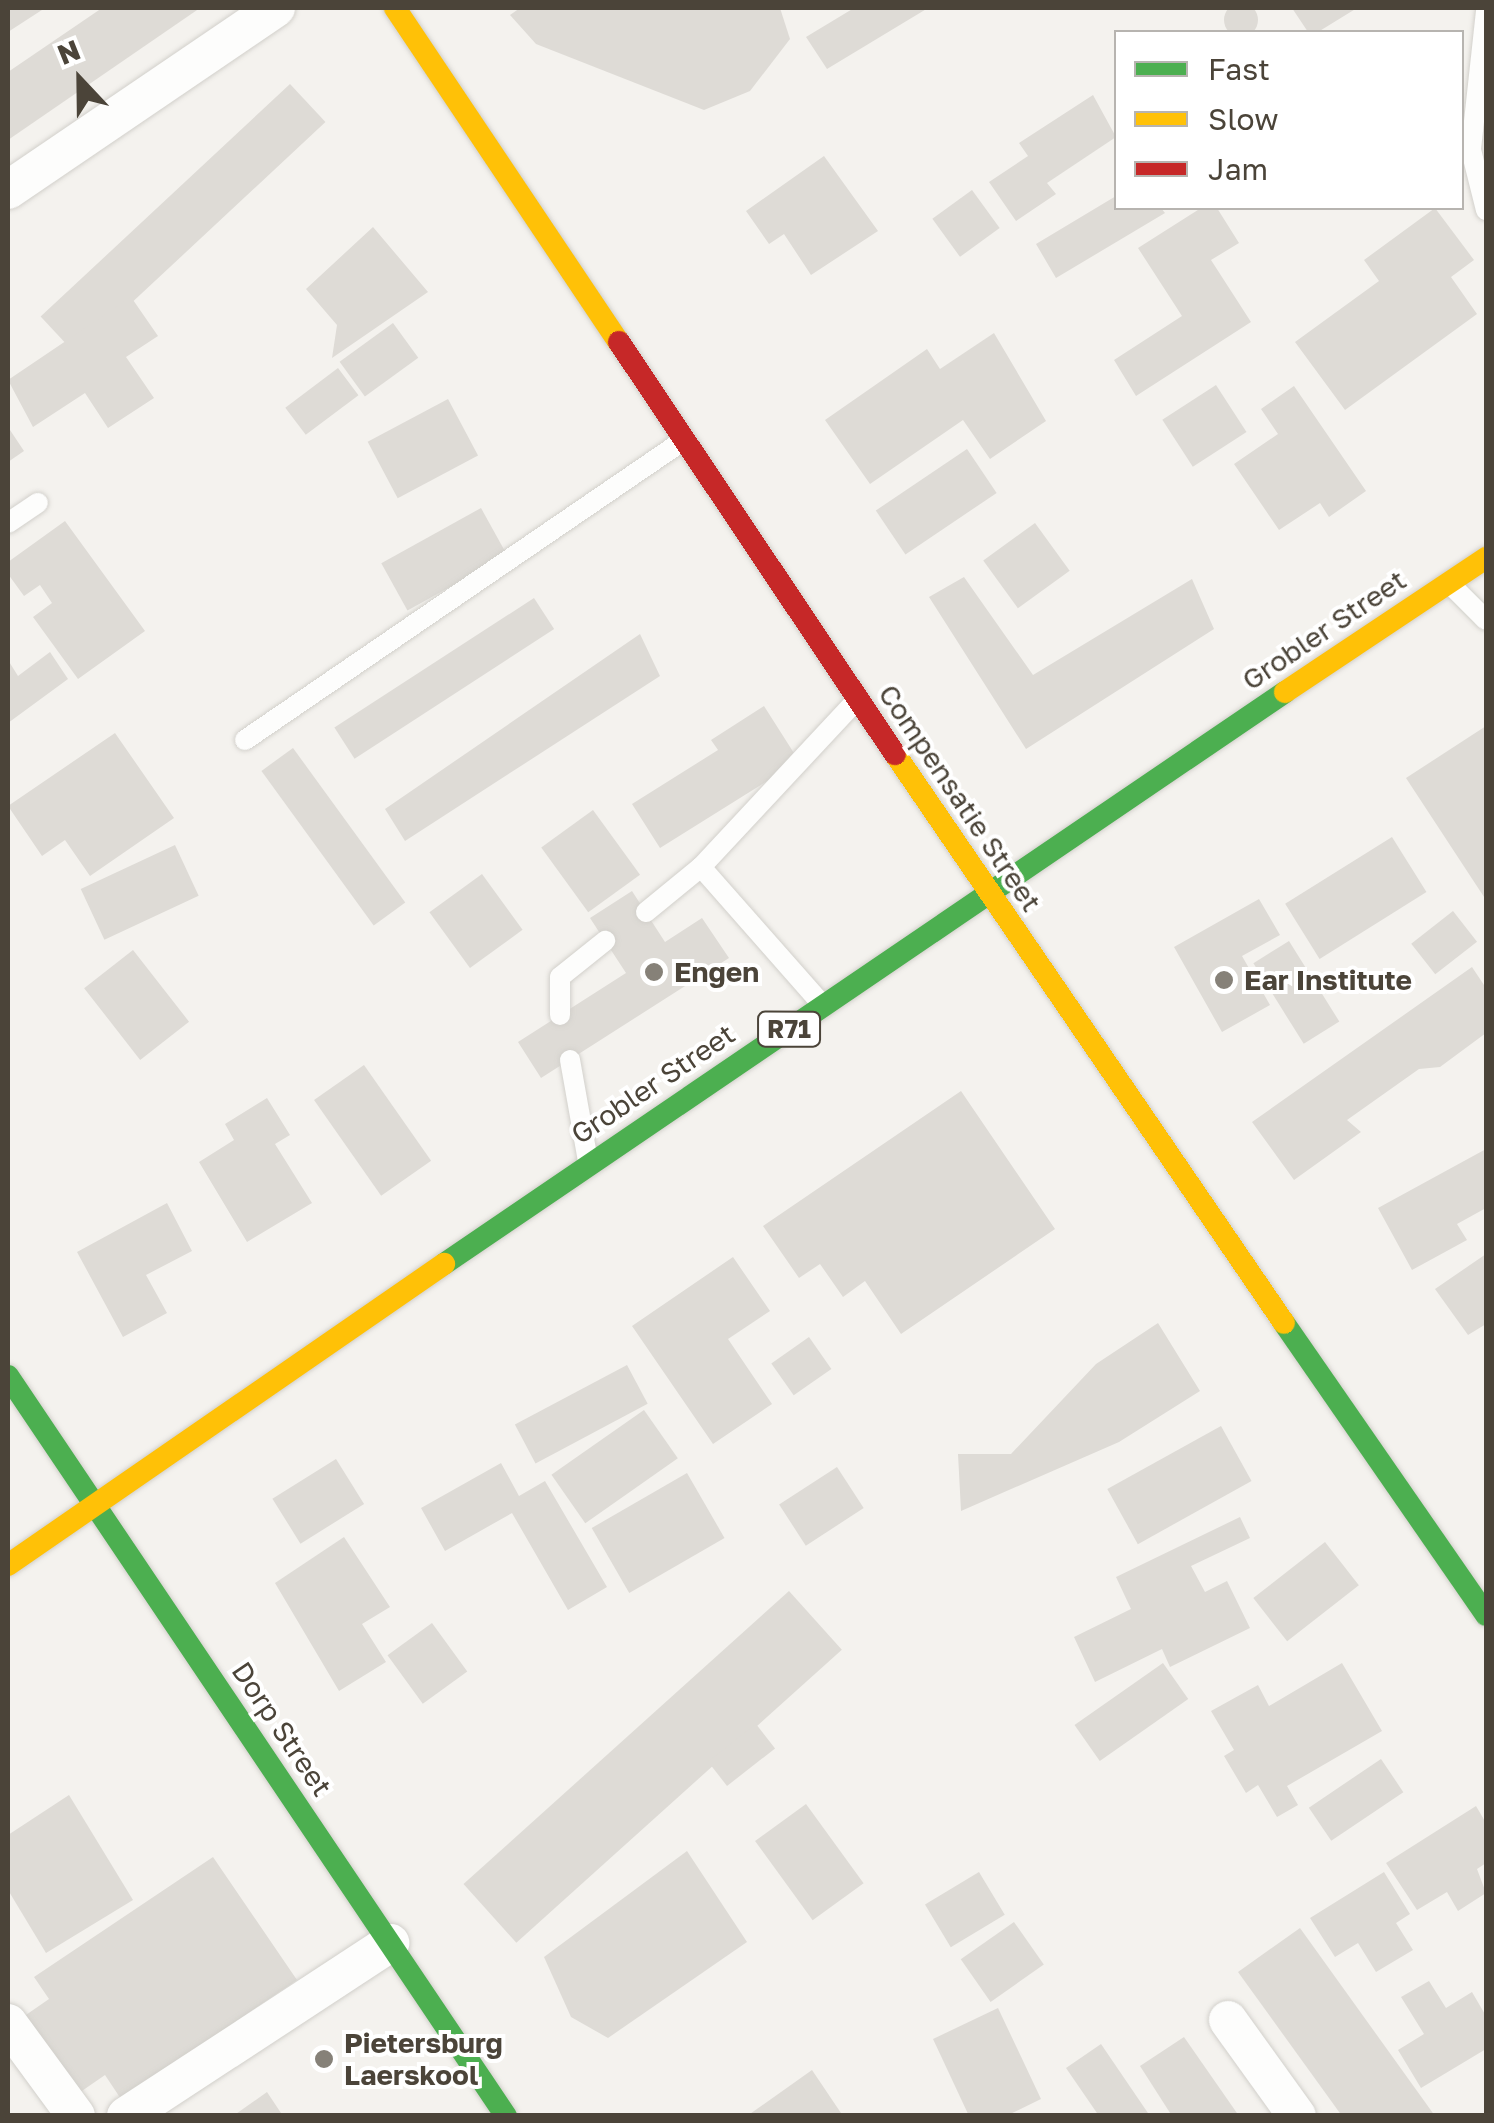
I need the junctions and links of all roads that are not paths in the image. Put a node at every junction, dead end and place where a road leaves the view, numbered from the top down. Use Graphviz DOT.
graph roads {
  1 [pos="276,8"];
  2 [pos="396,8"];
  3 [pos="1486,11"];
  4 [pos="8,190"];
  5 [pos="1486,210"];
  6 [pos="684,440"];
  7 [pos="38,504"];
  8 [pos="8,523"];
  9 [pos="1486,558"];
  10 [pos="1449,584"];
  11 [pos="1486,620"];
  12 [pos="858,700"];
  13 [pos="245,740"];
  14 [pos="702,867"];
  15 [pos="986,891"];
  16 [pos="646,912"];
  17 [pos="605,940"];
  18 [pos="824,1006"];
  19 [pos="560,1015"];
  20 [pos="570,1060"];
  21 [pos="588,1163"];
  22 [pos="8,1376"];
  23 [pos="94,1503"];
  24 [pos="8,1566"];
  25 [pos="1486,1615"];
  26 [pos="390,1944"];
  27 [pos="1228,2020"];
  28 [pos="8,2023"];
  29 [pos="76,2116"];
  30 [pos="126,2116"];
  31 [pos="506,2116"];
  32 [pos="1297,2116"];
  1 -- 4 [label="street"];
  2 -- 6 [label="street, Compensatie Street"];
  3 -- 5 [label="lane"];
  6 -- 12 [label="street, Compensatie Street"];
  6 -- 13 [label="lane"];
  7 -- 8 [label="lane"];
  9 -- 10 [label="street, Grobler Street / R71"];
  10 -- 11 [label="lane"];
  10 -- 15 [label="street, Grobler Street / R71"];
  12 -- 14 [label="lane"];
  12 -- 15 [label="street, Compensatie Street"];
  14 -- 16 [label="lane"];
  14 -- 18 [label="lane"];
  15 -- 18 [label="street, Grobler Street / R71"];
  15 -- 25 [label="street, Compensatie Street"];
  17 -- 19 [label="lane"];
  18 -- 21 [label="street, Grobler Street / R71"];
  20 -- 21 [label="lane"];
  21 -- 23 [label="street, Grobler Street / R71"];
  22 -- 23 [label="street, Dorp Street"];
  23 -- 24 [label="street, Grobler Street / R71"];
  23 -- 26 [label="street, Dorp Street"];
  26 -- 30 [label="street"];
  26 -- 31 [label="street, Dorp Street"];
  27 -- 32 [label="street"];
  28 -- 29 [label="street"];
}
